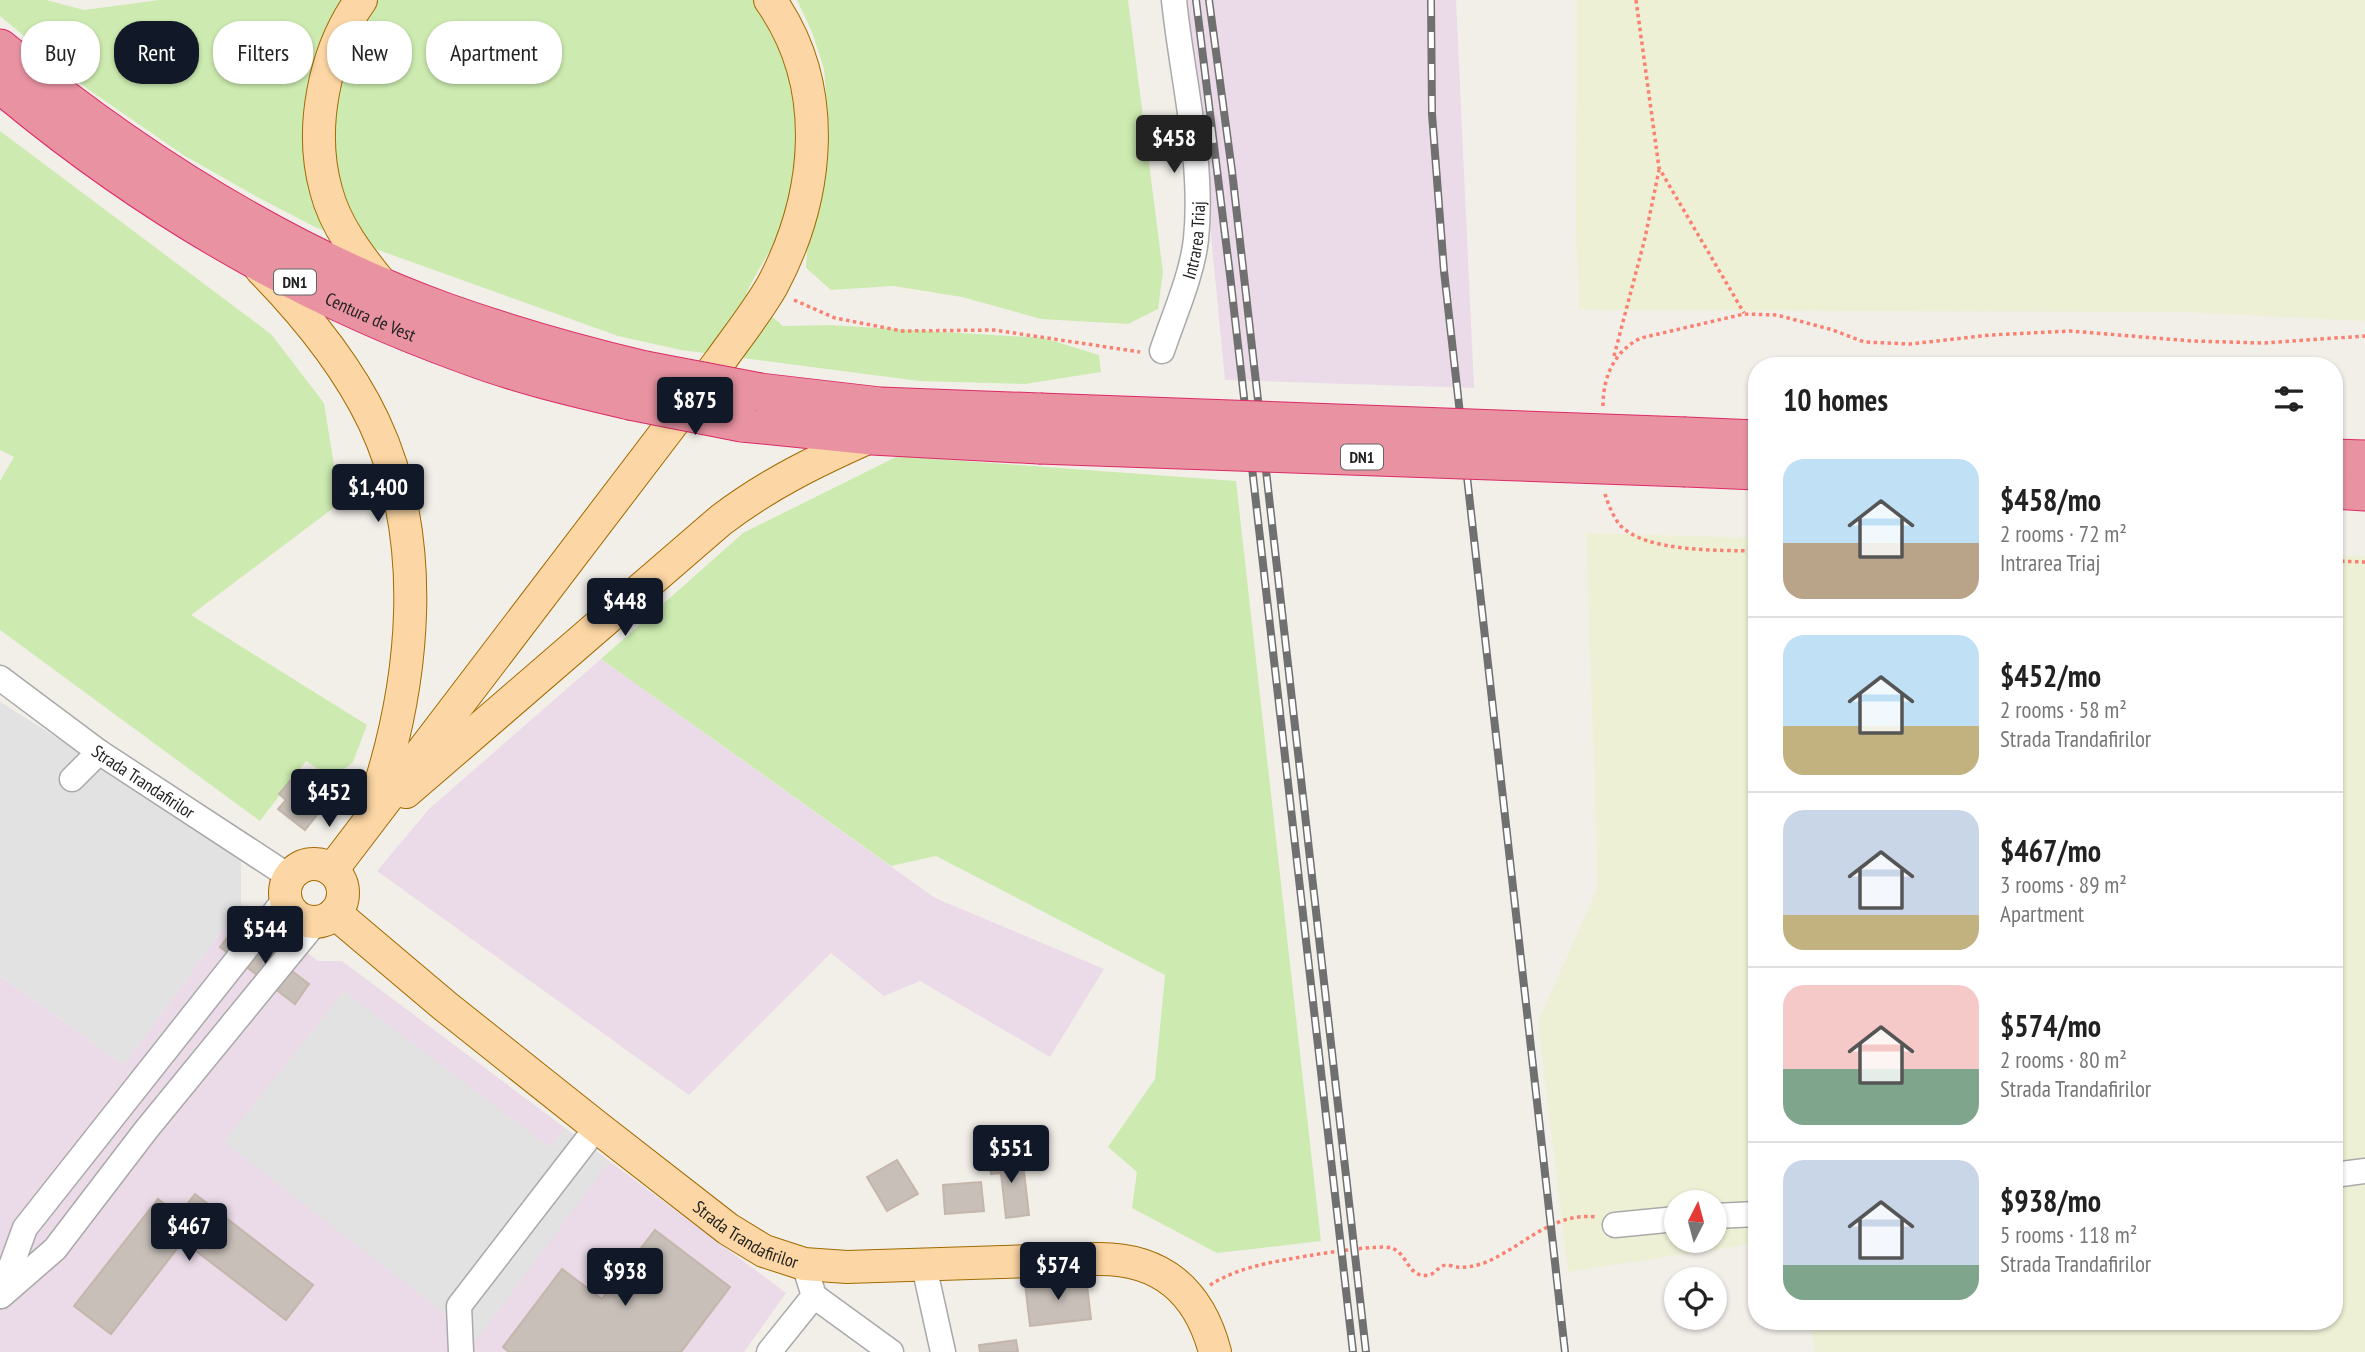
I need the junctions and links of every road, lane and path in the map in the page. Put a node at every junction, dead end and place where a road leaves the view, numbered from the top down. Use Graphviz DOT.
graph roads {
  1 [pos="361,0"];
  2 [pos="770,0"];
  3 [pos="1174,0"];
  4 [pos="1636,0"];
  5 [pos="0,48"];
  6 [pos="0,84"];
  7 [pos="1659,168"];
  8 [pos="258,244"];
  9 [pos="383,286"];
  10 [pos="770,288"];
  11 [pos="1744,314"];
  12 [pos="2365,336"];
  13 [pos="1162,351"];
  14 [pos="1613,360"];
  15 [pos="637,385"];
  16 [pos="1603,407"];
  17 [pos="1040,428"];
  18 [pos="872,436"];
  19 [pos="1748,441"];
  20 [pos="1686,452"];
  21 [pos="2343,458"];
  22 [pos="2365,459"];
  23 [pos="1748,469"];
  24 [pos="1603,489"];
  25 [pos="2343,491"];
  26 [pos="2365,492"];
  27 [pos="1748,551"];
  28 [pos="2343,561"];
  29 [pos="2365,562"];
  30 [pos="0,678"];
  31 [pos="99,752"];
  32 [pos="72,779"];
  33 [pos="369,820"];
  34 [pos="331,870"];
  35 [pos="288,888"];
  36 [pos="326,917"];
  37 [pos="118,1110"];
  38 [pos="597,1127"];
  39 [pos="146,1130"];
  40 [pos="2365,1171"];
  41 [pos="2343,1174"];
  42 [pos="1748,1214"];
  43 [pos="1727,1215"];
  44 [pos="1664,1220"];
  45 [pos="1615,1225"];
  46 [pos="804,1264"];
  47 [pos="924,1266"];
  48 [pos="0,1296"];
  49 [pos="814,1296"];
  50 [pos="1191,1298"];
  51 [pos="461,1352"];
  52 [pos="769,1352"];
  53 [pos="891,1352"];
  54 [pos="943,1352"];
  55 [pos="1215,1352"];
  1 -- 9 [label="main road"];
  2 -- 10 [label="main road"];
  3 -- 13 [label="street, Intrarea Triaj"];
  4 -- 7 [label="path"];
  5 -- 8 [label="highway, Centura de Vest / DN1"];
  6 -- 8 [label="highway, Centura de Vest / DN1"];
  7 -- 11 [label="path"];
  7 -- 14 [label="path"];
  8 -- 9 [label="highway, DN1"];
  8 -- 15 [label="highway, Centura de Vest / DN1"];
  8 -- 33 [label="main road"];
  9 -- 15 [label="highway, DN1"];
  10 -- 13 [label="path"];
  10 -- 33 [label="main road"];
  11 -- 12 [label="path"];
  11 -- 14 [label="path"];
  14 -- 16 [label="path"];
  15 -- 17 [label="highway, DN1, bridge"];
  15 -- 18 [label="highway, DN1, bridge"];
  17 -- 18 [label="highway, DN1"];
  17 -- 20 [label="highway, DN1, bridge"];
  18 -- 33 [label="main road"];
  19 -- 20 [label="highway, DN1"];
  20 -- 23 [label="highway, DN1"];
  21 -- 22 [label="highway"];
  24 -- 27 [label="path"];
  25 -- 26 [label="highway"];
  28 -- 29 [label="path"];
  30 -- 31 [label="street, Strada Trandafirilor"];
  31 -- 32 [label="street"];
  31 -- 35 [label="street, Strada Trandafirilor"];
  33 -- 34 [label="main road"];
  34 -- 35 [label="main road"];
  34 -- 36 [label="main road"];
  35 -- 36 [label="main road"];
  35 -- 37 [label="street"];
  36 -- 38 [label="main road, Strada Trandafirilor"];
  36 -- 39 [label="street"];
  37 -- 39 [label="street"];
  37 -- 48 [label="street"];
  38 -- 46 [label="main road, Strada Trandafirilor"];
  38 -- 51 [label="street"];
  39 -- 48 [label="street"];
  40 -- 41 [label="street"];
  42 -- 43 [label="street"];
  44 -- 45 [label="street"];
  45 -- 50 [label="path"];
  46 -- 47 [label="main road, Strada Trandafirilor"];
  46 -- 49 [label="street"];
  47 -- 50 [label="main road, Strada Trandafirilor"];
  47 -- 54 [label="street"];
  49 -- 52 [label="street"];
  49 -- 53 [label="street"];
  50 -- 55 [label="main road, Strada Trandafirilor"];
}
